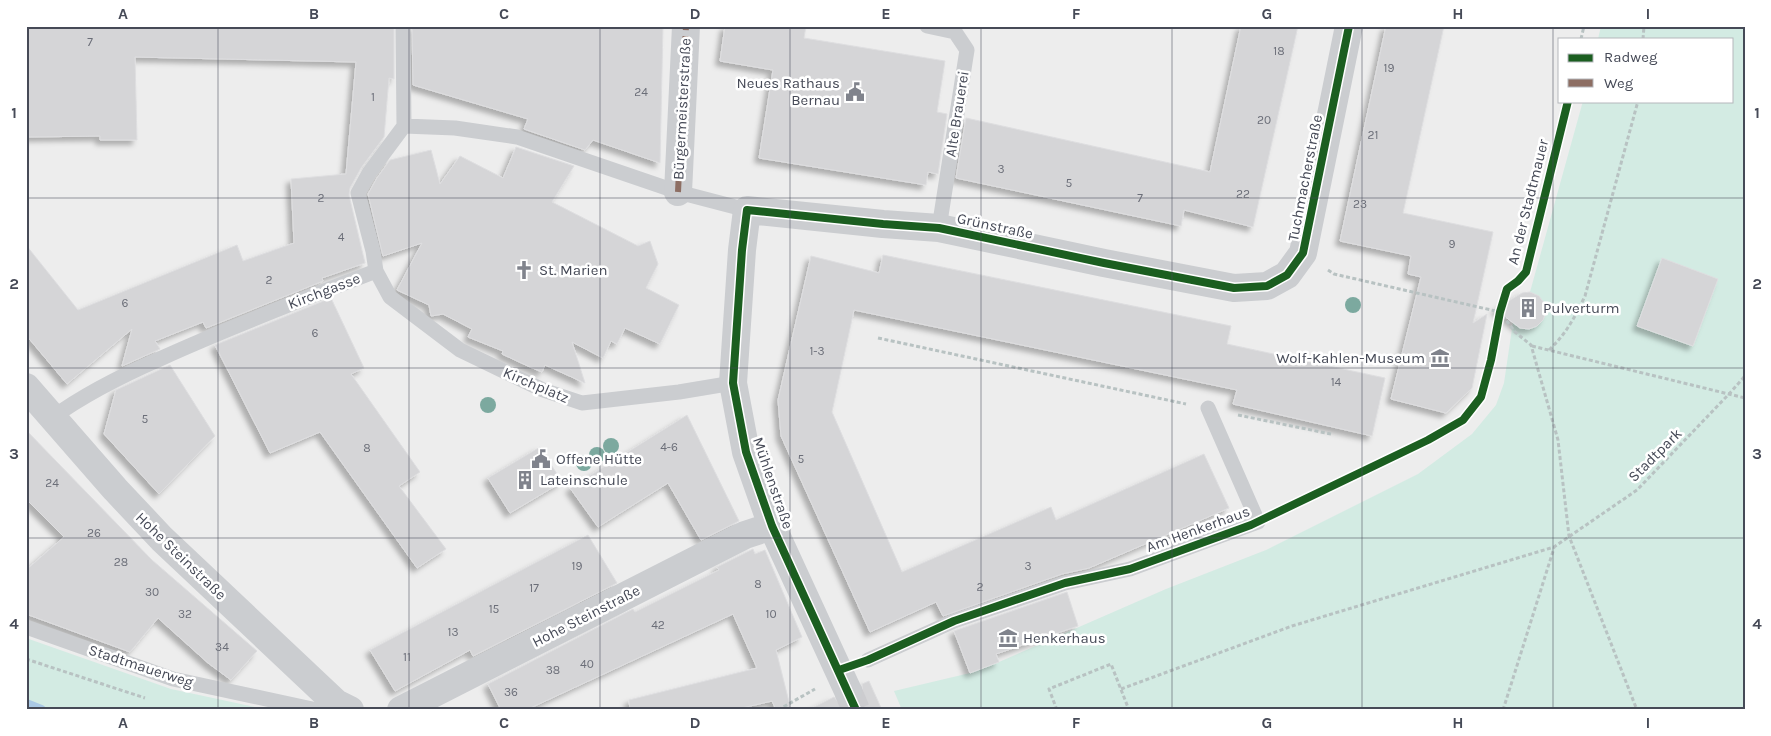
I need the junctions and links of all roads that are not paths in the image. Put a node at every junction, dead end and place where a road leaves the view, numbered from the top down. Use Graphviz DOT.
graph roads {
  1 [pos="403,26"];
  2 [pos="686,26"];
  3 [pos="926,26"];
  4 [pos="1349,26"];
  5 [pos="404,126"];
  6 [pos="678,192"];
  7 [pos="747,210"];
  8 [pos="939,228"];
  9 [pos="376,271"];
  10 [pos="1234,288"];
  11 [pos="733,383"];
  12 [pos="26,387"];
  13 [pos="1208,408"];
  14 [pos="52,418"];
  15 [pos="772,526"];
  16 [pos="26,627"];
  17 [pos="868,660"];
  18 [pos="848,690"];
  19 [pos="317,710"];
  20 [pos="350,710"];
  21 [pos="401,710"];
  1 -- 5 [label="lane"];
  2 -- 6 [label="street, Bürgermeisterstraße"];
  3 -- 8 [label="lane, Alte Brauerei"];
  4 -- 10 [label="street, Tuchmacherstraße"];
  5 -- 6 [label="lane"];
  5 -- 9 [label="lane, Kirchgasse"];
  6 -- 7 [label="lane"];
  7 -- 8 [label="street, Grünstraße"];
  7 -- 11 [label="street, Mühlenstraße"];
  8 -- 10 [label="street, Grünstraße"];
  9 -- 11 [label="lane, Kirchplatz"];
  9 -- 14 [label="lane, Kirchgasse"];
  11 -- 15 [label="street, Mühlenstraße"];
  12 -- 14 [label="street, Hohe Steinstraße"];
  13 -- 17 [label="lane, Am Henkerhaus"];
  14 -- 20 [label="street, Hohe Steinstraße"];
  15 -- 18 [label="street, Mühlenstraße"];
  15 -- 21 [label="street, Hohe Steinstraße"];
  16 -- 19 [label="lane, Stadtmauerweg"];
}
